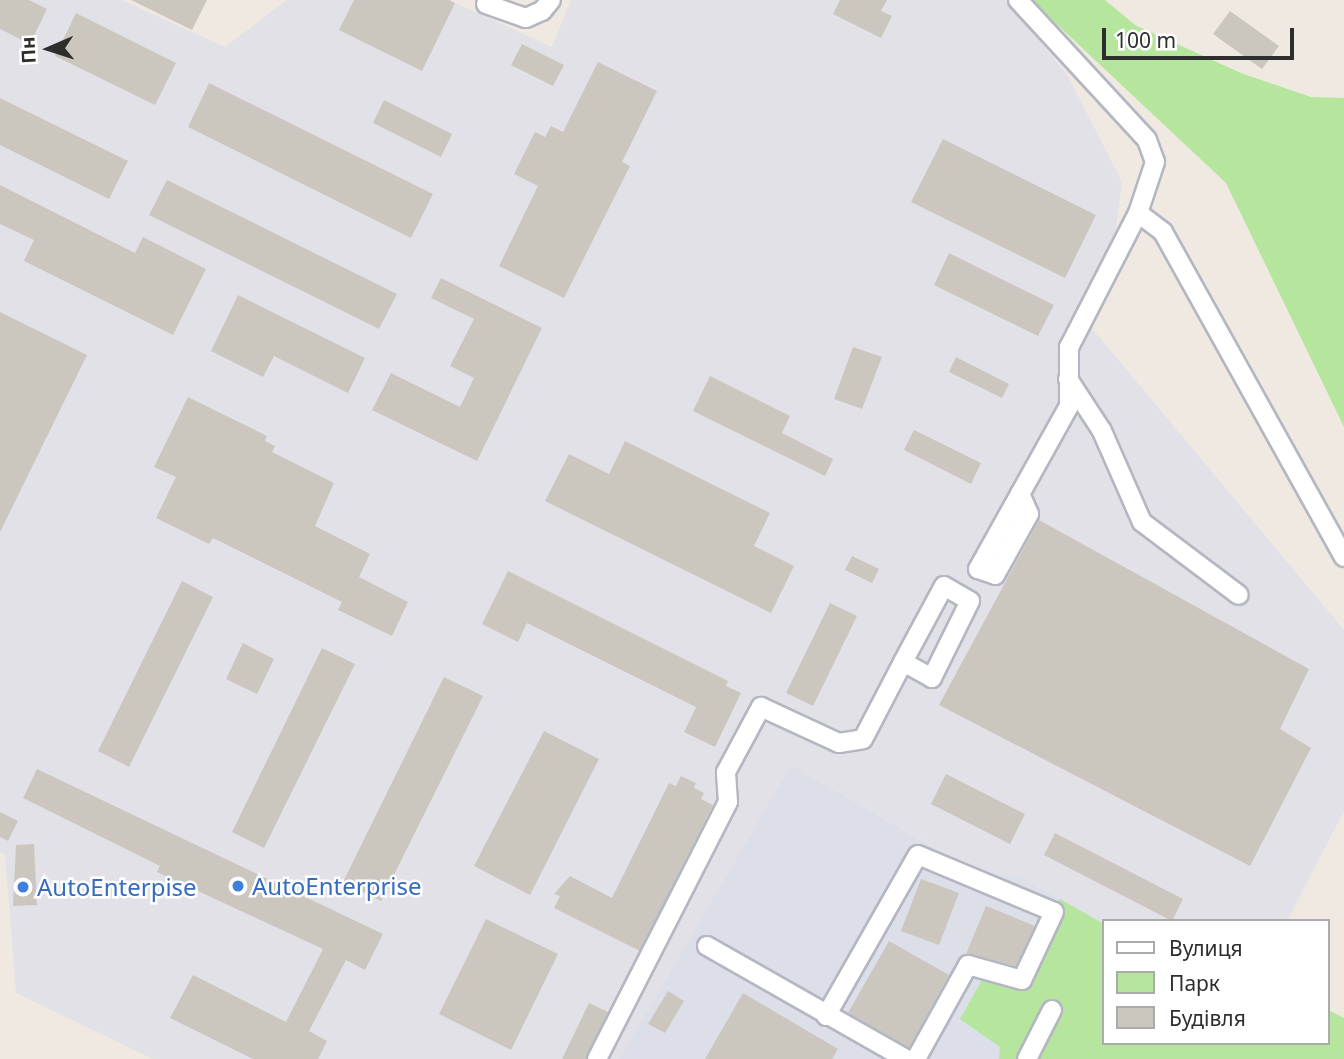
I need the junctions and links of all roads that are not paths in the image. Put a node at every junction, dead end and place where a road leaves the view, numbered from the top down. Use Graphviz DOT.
graph roads {
  1 [pos="551,0"];
  2 [pos="1018,0"];
  3 [pos="486,4"];
  4 [pos="1138,213"];
  5 [pos="1066,376"];
  6 [pos="1020,494"];
  7 [pos="1344,557"];
  8 [pos="1240,595"];
  9 [pos="903,662"];
  10 [pos="707,946"];
  11 [pos="1052,1010"];
  12 [pos="826,1016"];
  13 [pos="597,1059"];
  14 [pos="906,1059"];
  15 [pos="916,1059"];
  16 [pos="1027,1059"];
  1 -- 3 [label="street"];
  2 -- 4 [label="street"];
  4 -- 5 [label="street"];
  4 -- 7 [label="street"];
  5 -- 6 [label="street"];
  5 -- 8 [label="street"];
  9 -- 9 [label="street"];
  9 -- 13 [label="street"];
  10 -- 12 [label="street"];
  11 -- 16 [label="street"];
  12 -- 14 [label="street"];
  12 -- 15 [label="street"];
}
